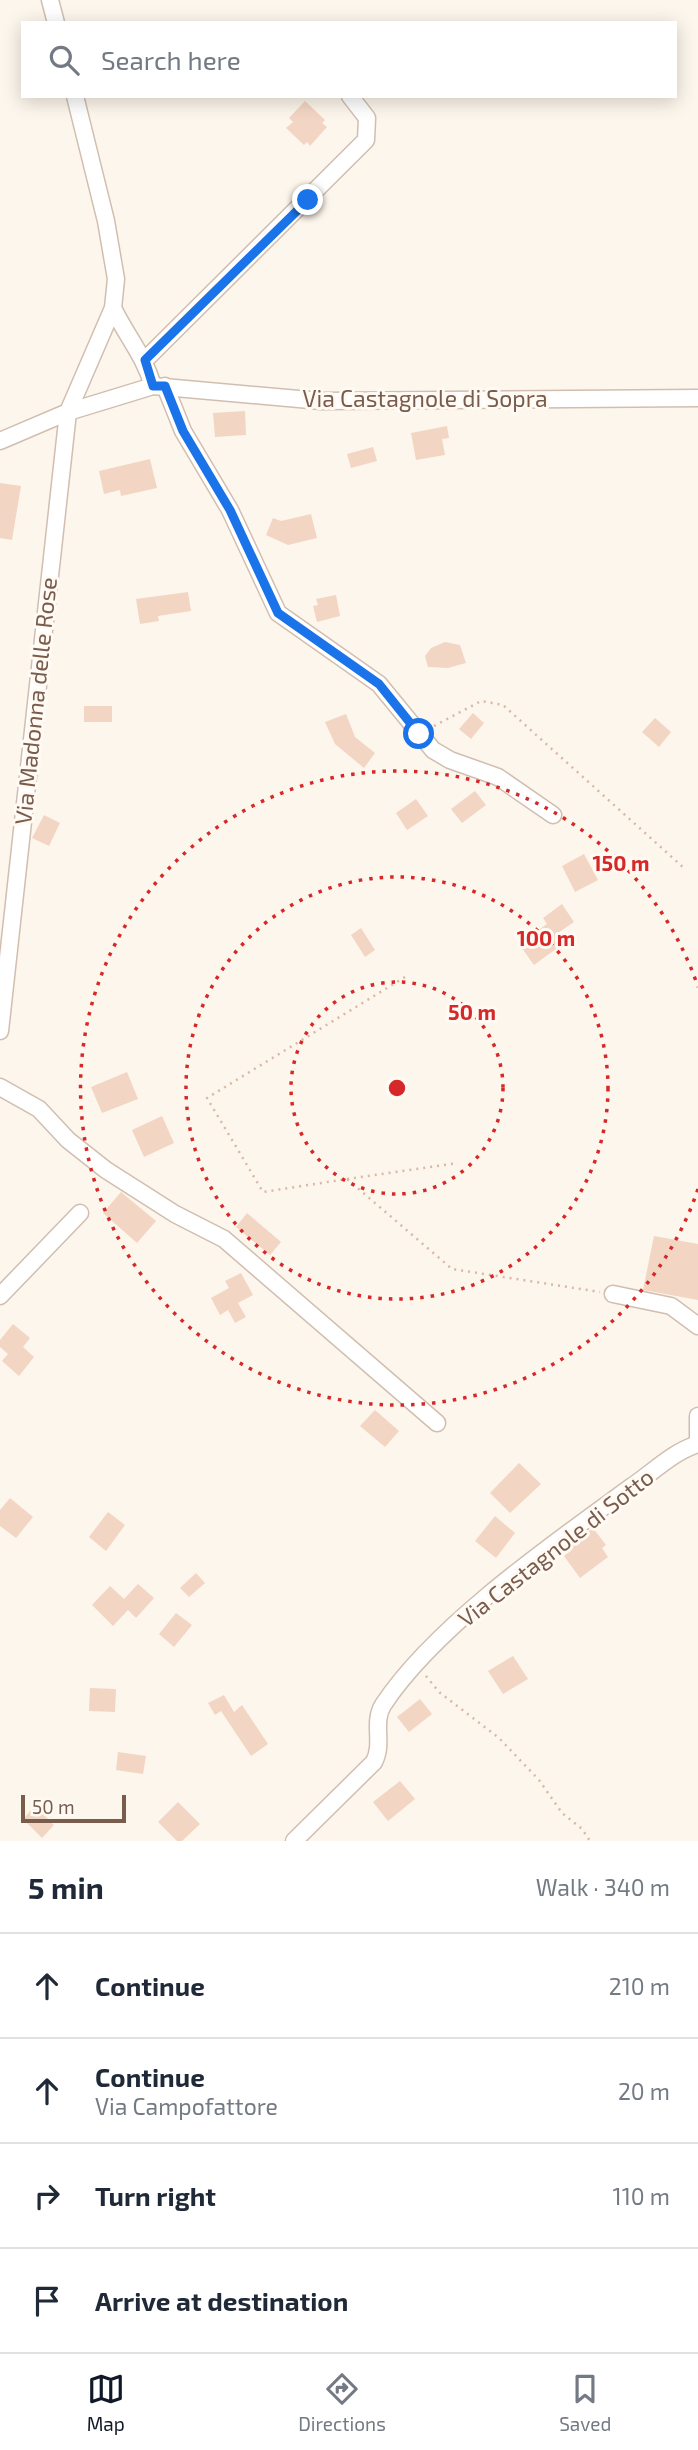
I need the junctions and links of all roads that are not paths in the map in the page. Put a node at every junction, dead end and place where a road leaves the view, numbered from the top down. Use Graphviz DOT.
graph roads {
  1 [pos="50,0"];
  2 [pos="55,21"];
  3 [pos="76,98"];
  4 [pos="352,98"];
  5 [pos="113,308"];
  6 [pos="145,360"];
  7 [pos="159,386"];
  8 [pos="698,398"];
  9 [pos="68,412"];
  10 [pos="0,441"];
  11 [pos="553,815"];
  12 [pos="0,1031"];
  13 [pos="0,1087"];
  14 [pos="80,1213"];
  15 [pos="613,1294"];
  16 [pos="0,1296"];
  17 [pos="698,1326"];
  18 [pos="698,1416"];
  19 [pos="437,1423"];
  20 [pos="698,1442"];
  21 [pos="300,1839"];
  1 -- 2 [label="street"];
  3 -- 5 [label="street"];
  4 -- 6 [label="street"];
  5 -- 6 [label="street"];
  5 -- 9 [label="street, Via Madonna delle Rose"];
  6 -- 7 [label="street"];
  7 -- 8 [label="street, Via Castagnole di Sopra"];
  7 -- 9 [label="street"];
  7 -- 11 [label="street"];
  9 -- 10 [label="street"];
  9 -- 12 [label="street, Via Madonna delle Rose"];
  13 -- 19 [label="street"];
  14 -- 16 [label="street"];
  15 -- 17 [label="street"];
  18 -- 20 [label="street"];
  20 -- 21 [label="street, Via Castagnole di Sotto"];
}
